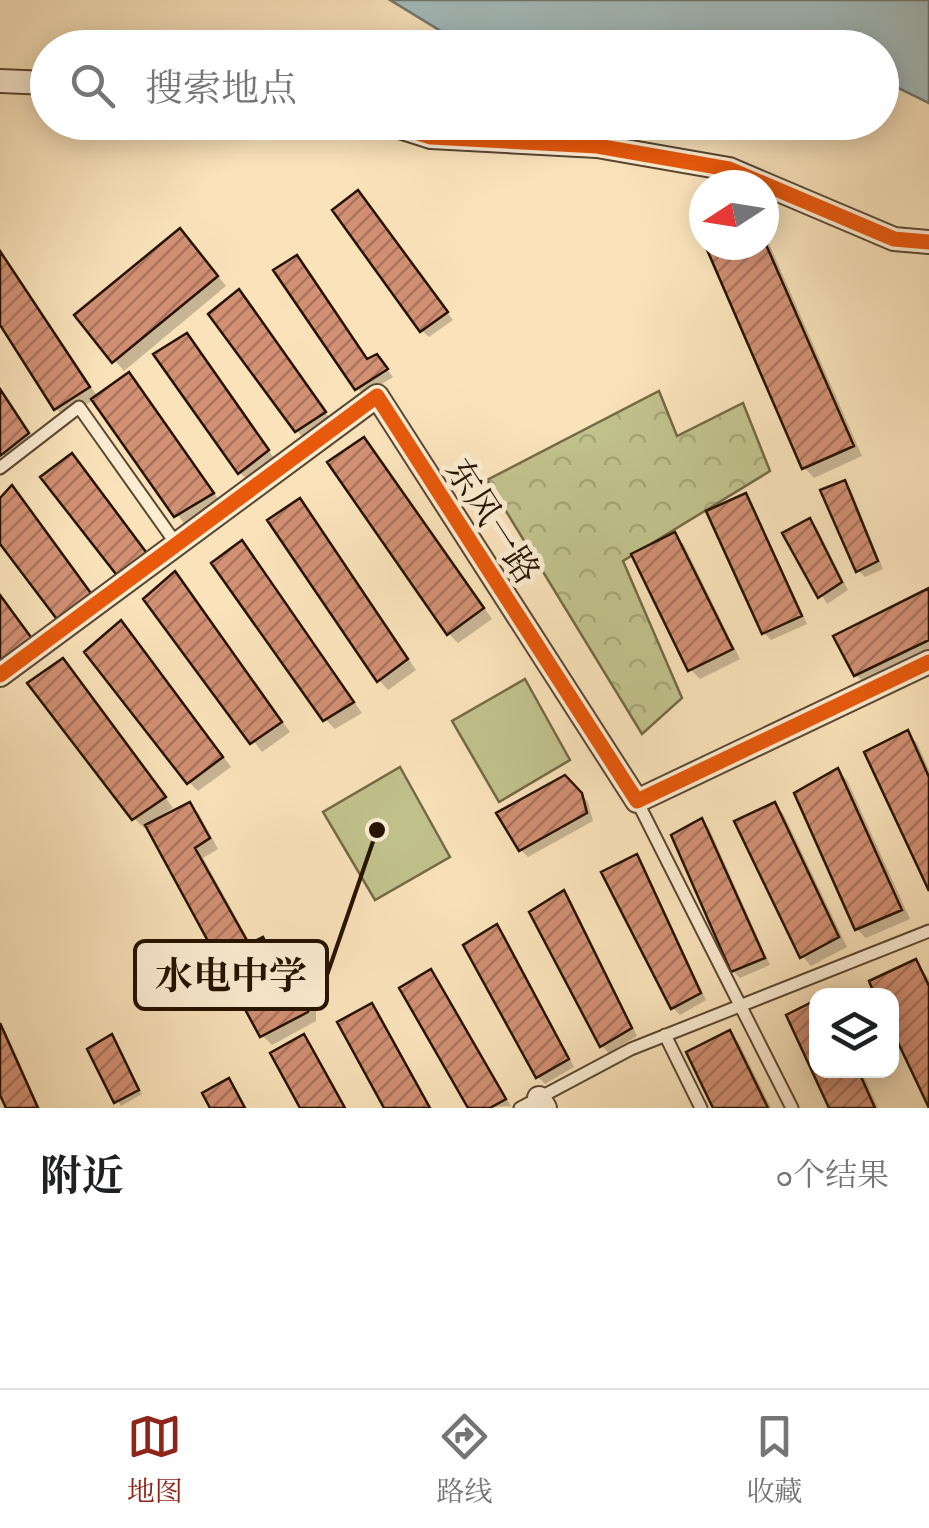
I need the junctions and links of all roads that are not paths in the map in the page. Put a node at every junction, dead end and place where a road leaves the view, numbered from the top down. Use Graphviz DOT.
graph roads {
  1 [pos="0,82"];
  2 [pos="30,83"];
  3 [pos="487,140"];
  4 [pos="929,242"];
  5 [pos="0,468"];
  6 [pos="176,545"];
  7 [pos="929,662"];
  8 [pos="0,675"];
  9 [pos="637,801"];
  10 [pos="929,931"];
  11 [pos="740,1006"];
  12 [pos="665,1035"];
  13 [pos="535,1105"];
  14 [pos="701,1108"];
  15 [pos="792,1108"];
  1 -- 2 [label="street"];
  3 -- 4 [label="street"];
  5 -- 6 [label="lane"];
  6 -- 8 [label="street, 东风一路"];
  6 -- 9 [label="street, 东风一路"];
  7 -- 9 [label="street"];
  9 -- 11 [label="lane"];
  10 -- 11 [label="lane"];
  11 -- 12 [label="lane"];
  11 -- 15 [label="lane"];
  12 -- 13 [label="lane"];
  12 -- 14 [label="lane"];
}
